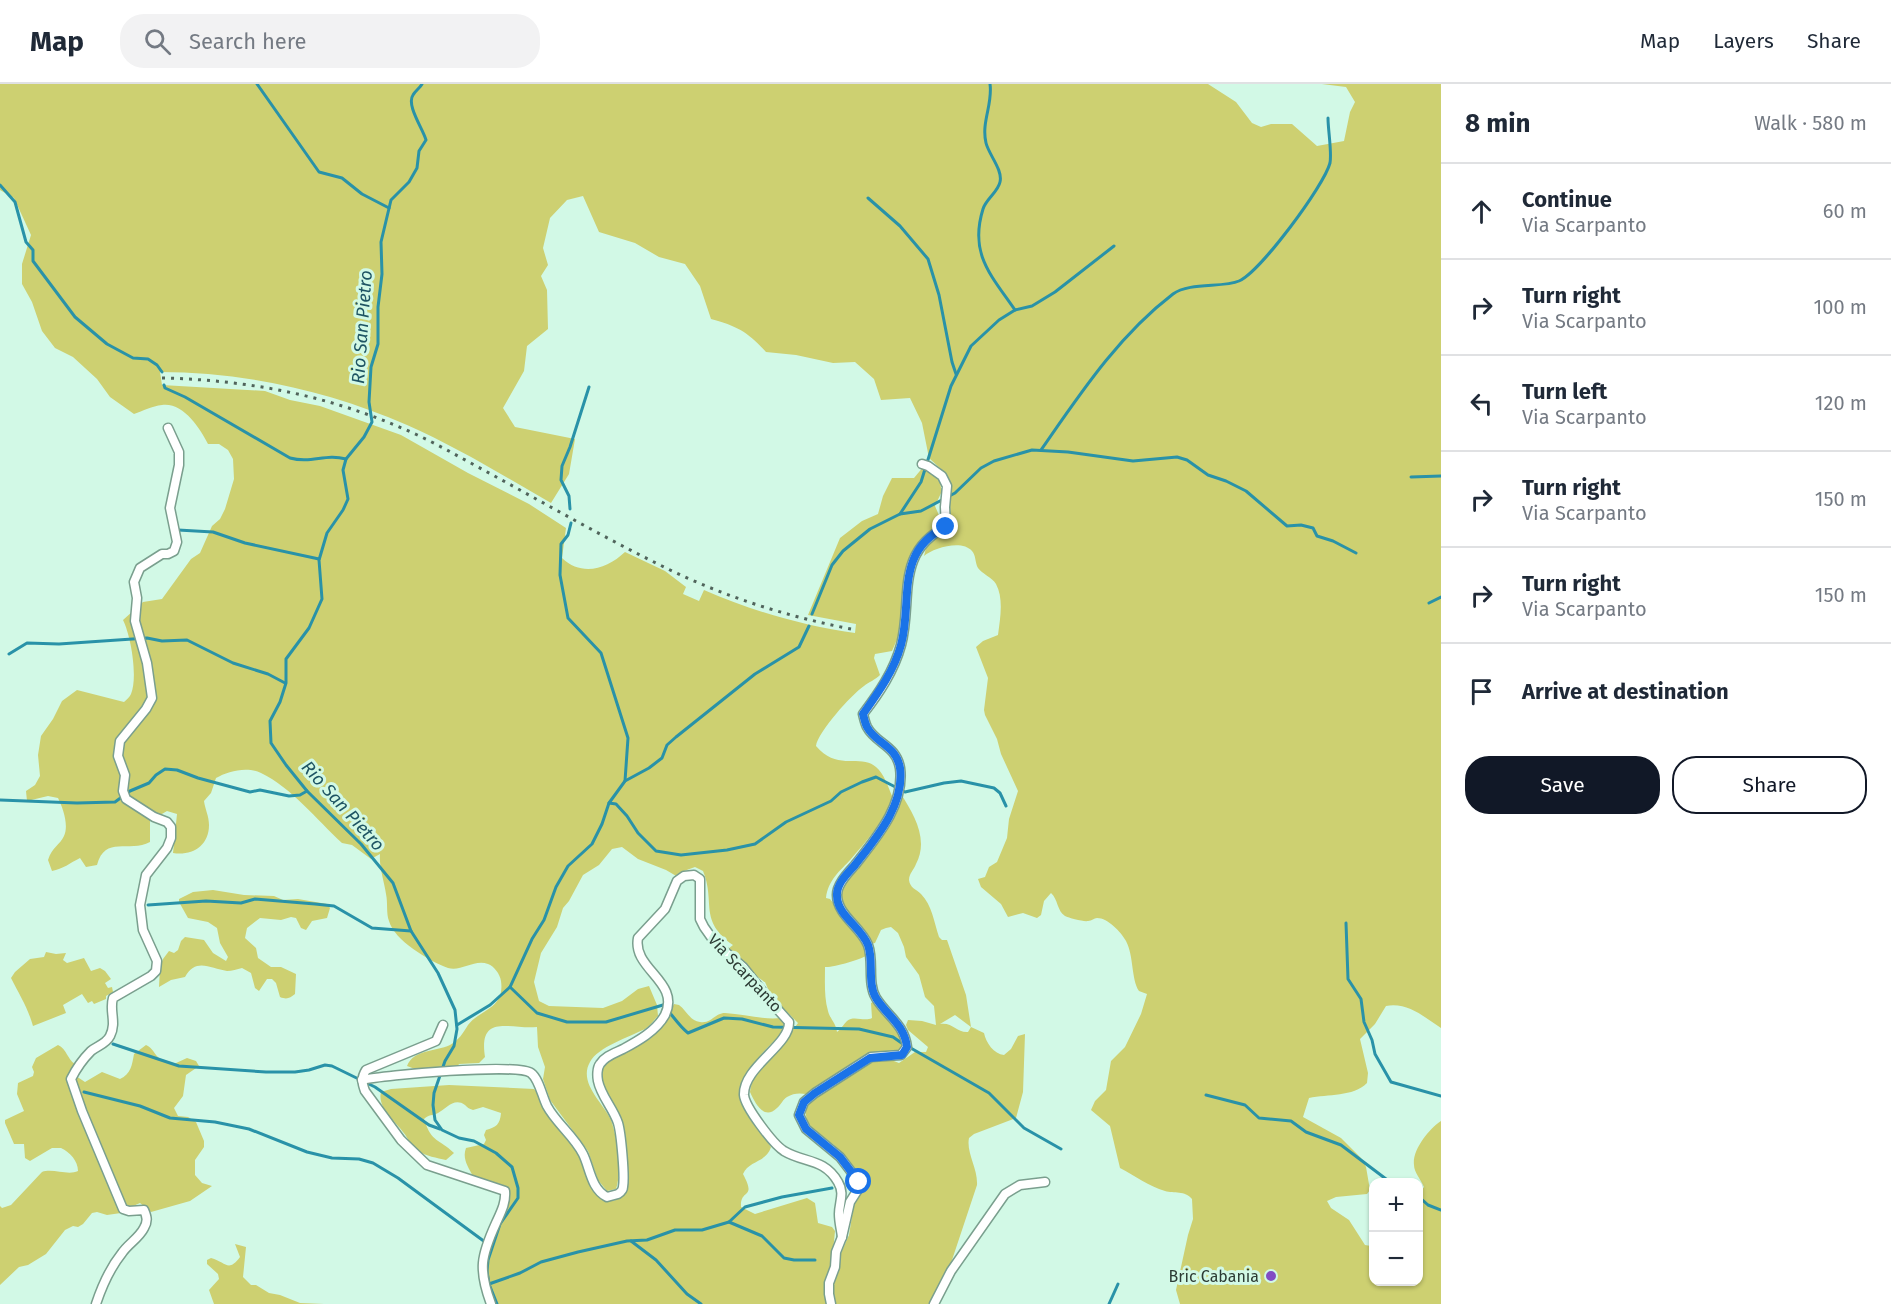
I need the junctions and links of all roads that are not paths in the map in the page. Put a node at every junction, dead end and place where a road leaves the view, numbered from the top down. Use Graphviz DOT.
graph roads {
  1 [pos="168,428"];
  2 [pos="922,464"];
  3 [pos="443,1025"];
  4 [pos="362,1080"];
  5 [pos="1045,1182"];
  6 [pos="842,1237"];
  7 [pos="96,1304"];
  8 [pos="491,1304"];
  9 [pos="831,1304"];
  10 [pos="933,1304"];
  1 -- 7 [label="street"];
  2 -- 6 [label="street, Via Scarpanto"];
  3 -- 4 [label="street"];
  4 -- 6 [label="street, Via Scarpanto"];
  4 -- 8 [label="street"];
  5 -- 10 [label="street"];
  6 -- 9 [label="street, Via Scarpanto"];
}
